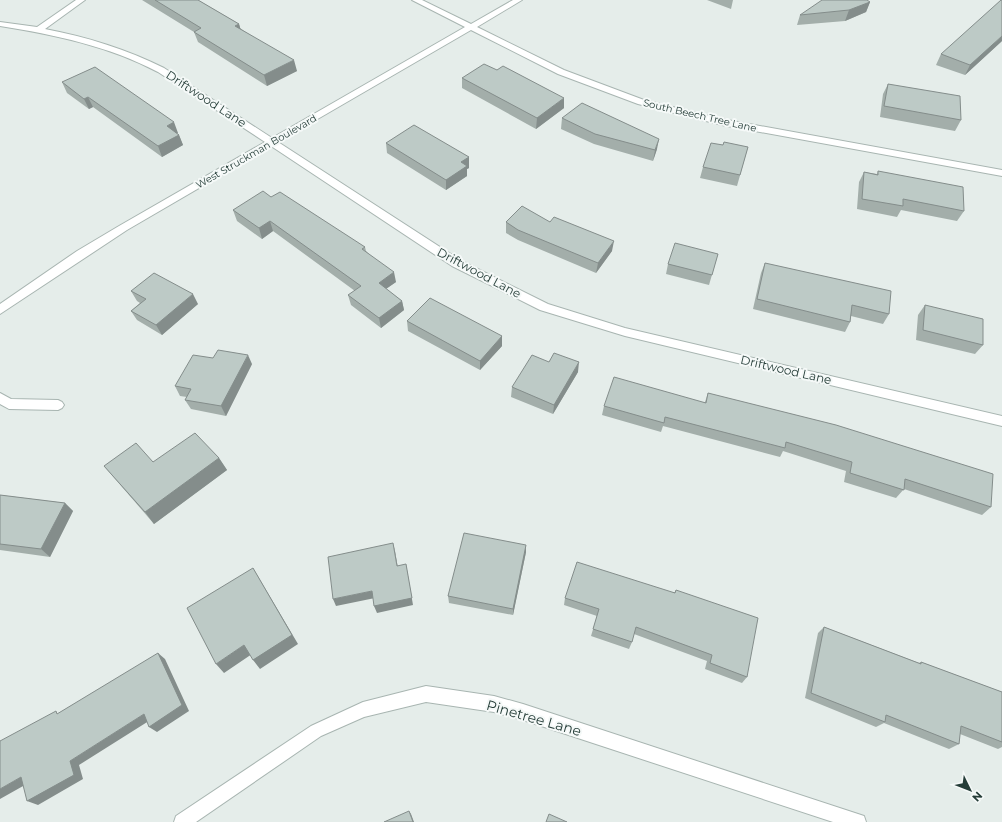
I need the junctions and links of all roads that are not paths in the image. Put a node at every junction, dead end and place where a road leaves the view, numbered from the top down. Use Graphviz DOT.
graph roads {
  1 [pos="81,0"];
  2 [pos="416,0"];
  3 [pos="518,0"];
  4 [pos="0,24"];
  5 [pos="471,27"];
  6 [pos="38,30"];
  7 [pos="272,142"];
  8 [pos="1002,173"];
  9 [pos="0,310"];
  10 [pos="0,398"];
  11 [pos="58,405"];
  12 [pos="1002,421"];
  13 [pos="182,822"];
  14 [pos="858,822"];
  1 -- 6 [label="street"];
  2 -- 5 [label="street, South Beech Tree Lane"];
  3 -- 5 [label="street, West Struckman Boulevard"];
  4 -- 6 [label="street, Driftwood Lane"];
  5 -- 7 [label="street, West Struckman Boulevard"];
  5 -- 8 [label="street, South Beech Tree Lane"];
  6 -- 7 [label="street, Driftwood Lane"];
  7 -- 9 [label="street, West Struckman Boulevard"];
  7 -- 12 [label="street, Driftwood Lane"];
  10 -- 11 [label="street"];
  13 -- 14 [label="street, Pinetree Lane"];
}
